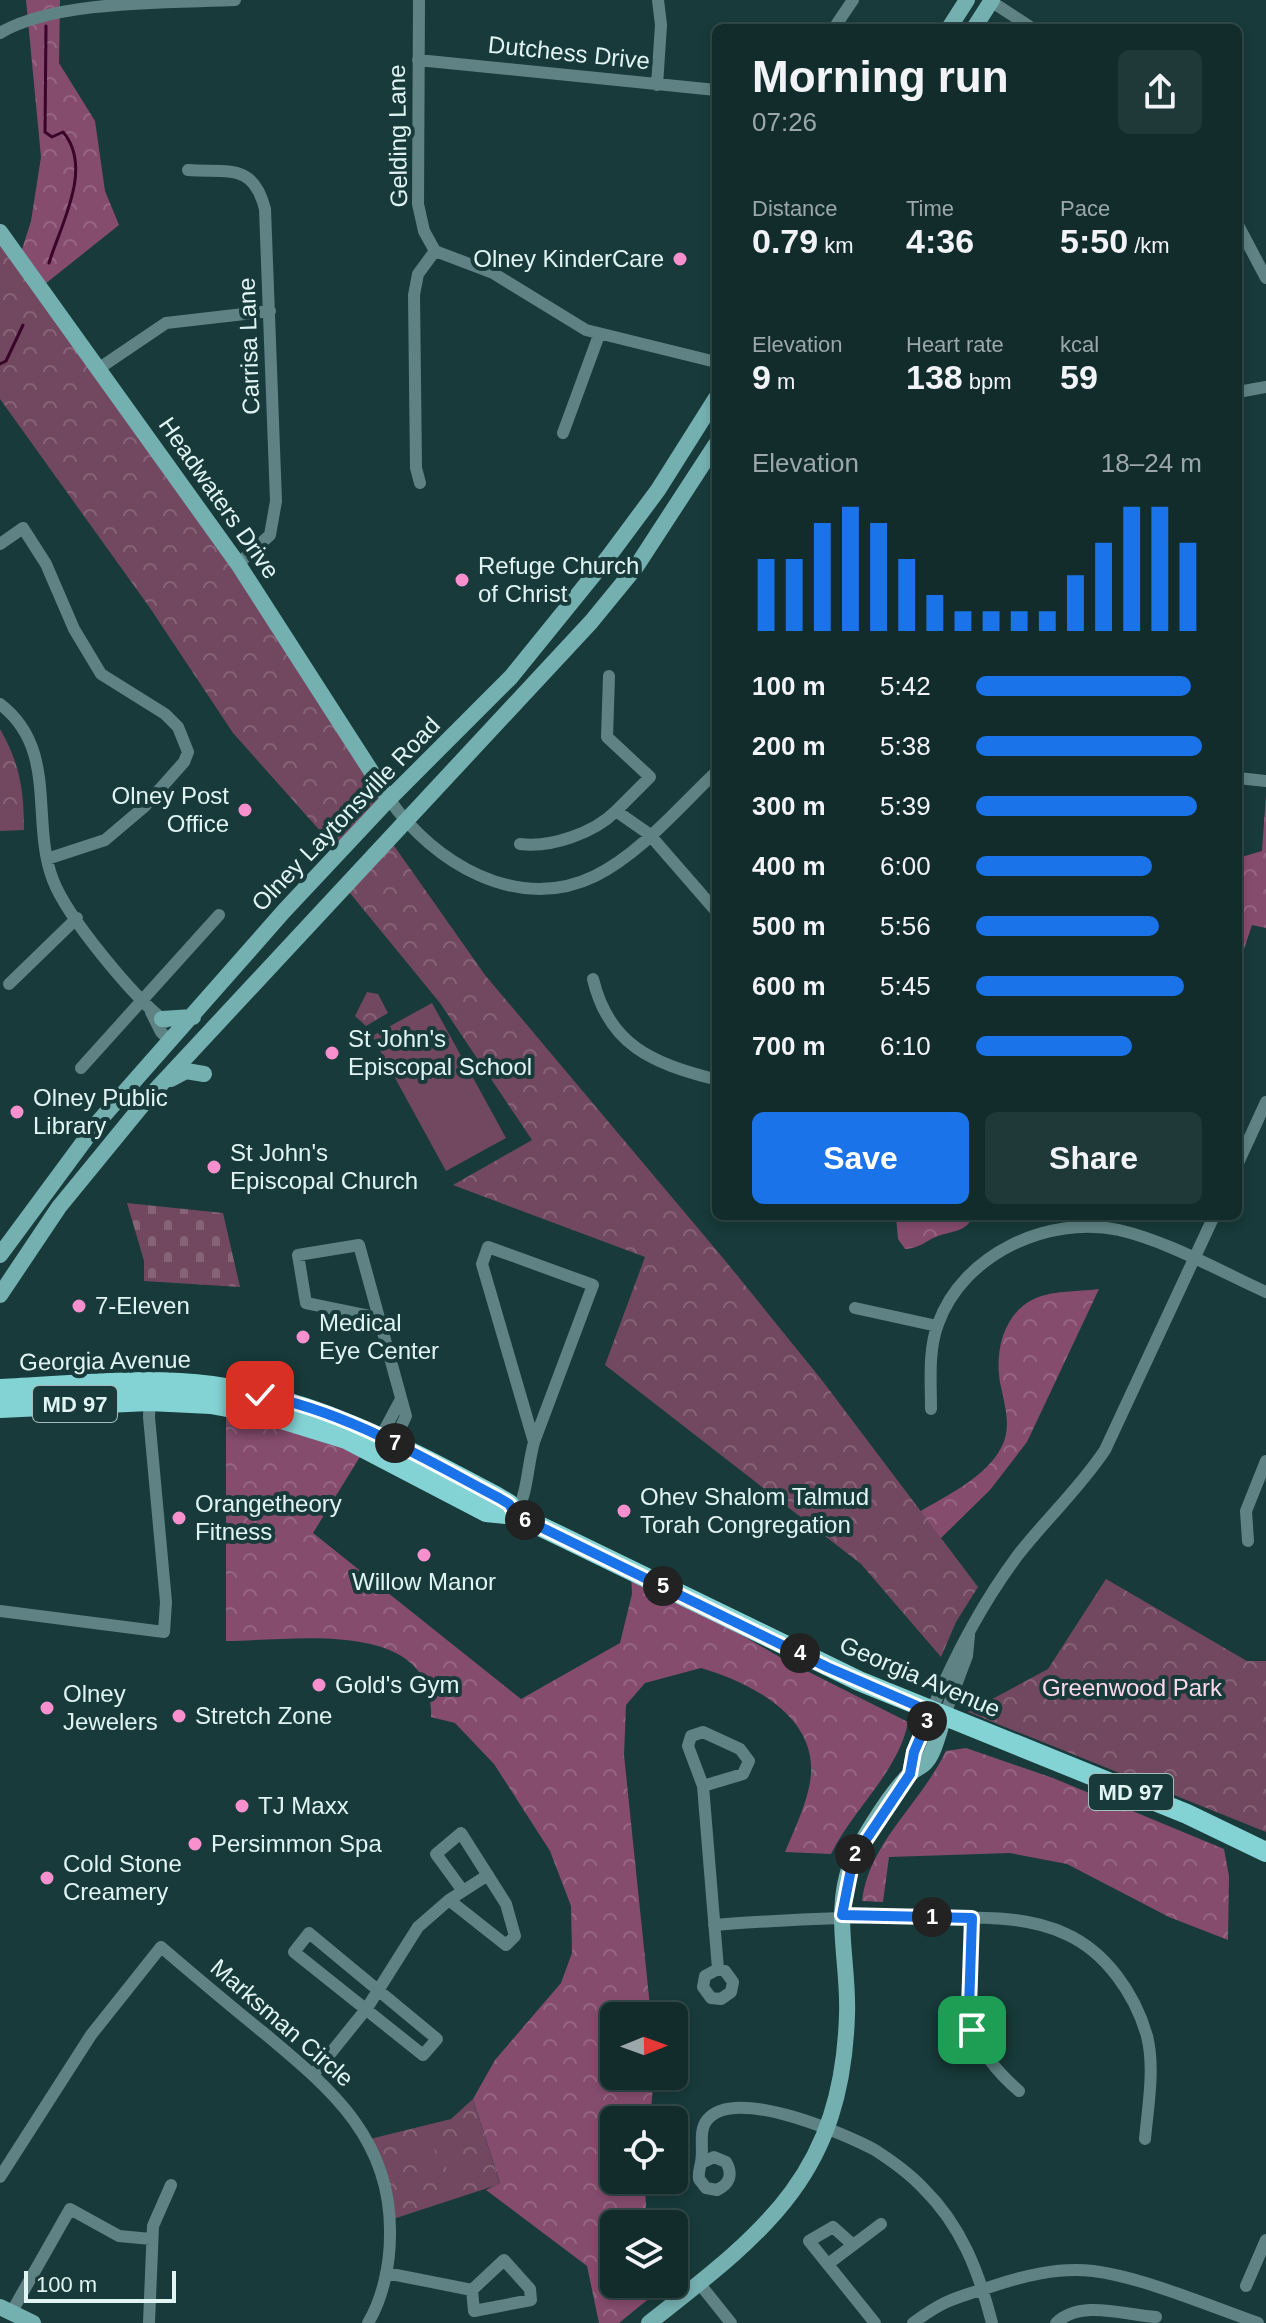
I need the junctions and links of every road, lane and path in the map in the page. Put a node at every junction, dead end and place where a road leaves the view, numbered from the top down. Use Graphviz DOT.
graph roads {
  1 [pos="235,0"];
  2 [pos="419,0"];
  3 [pos="658,0"];
  4 [pos="853,0"];
  5 [pos="967,0"];
  6 [pos="991,0"];
  7 [pos="837,24"];
  8 [pos="952,24"];
  9 [pos="976,24"];
  10 [pos="1026,24"];
  11 [pos="0,33"];
  12 [pos="418,60"];
  13 [pos="657,85"];
  14 [pos="712,90"];
  15 [pos="188,170"];
  16 [pos="0,232"];
  17 [pos="1242,233"];
  18 [pos="435,251"];
  19 [pos="1266,278"];
  20 [pos="270,311"];
  21 [pos="599,335"];
  22 [pos="712,361"];
  23 [pos="98,369"];
  24 [pos="1266,387"];
  25 [pos="1242,391"];
  26 [pos="712,404"];
  27 [pos="563,433"];
  28 [pos="712,450"];
  29 [pos="420,483"];
  30 [pos="0,544"];
  31 [pos="238,564"];
  32 [pos="609,676"];
  33 [pos="0,704"];
  34 [pos="712,776"];
  35 [pos="1242,778"];
  36 [pos="1266,781"];
  37 [pos="389,799"];
  38 [pos="616,811"];
  39 [pos="406,823"];
  40 [pos="649,834"];
  41 [pos="520,844"];
  42 [pos="47,859"];
  43 [pos="712,906"];
  44 [pos="219,915"];
  45 [pos="77,918"];
  46 [pos="593,979"];
  47 [pos="9,984"];
  48 [pos="152,1010"];
  49 [pos="193,1017"];
  50 [pos="174,1038"];
  51 [pos="81,1068"];
  52 [pos="204,1074"];
  53 [pos="712,1078"];
  54 [pos="162,1083"];
  55 [pos="1266,1102"];
  56 [pos="1242,1154"];
  57 [pos="1212,1220"];
  58 [pos="1058,1222"];
  59 [pos="0,1255"];
  60 [pos="1194,1259"];
  61 [pos="1266,1292"];
  62 [pos="0,1295"];
  63 [pos="855,1308"];
  64 [pos="379,1318"];
  65 [pos="937,1326"];
  66 [pos="0,1389"];
  67 [pos="150,1392"];
  68 [pos="0,1408"];
  69 [pos="931,1409"];
  70 [pos="534,1442"];
  71 [pos="383,1447"];
  72 [pos="1266,1461"];
  73 [pos="516,1515"];
  74 [pos="1248,1541"];
  75 [pos="0,1611"];
  76 [pos="938,1714"];
  77 [pos="703,1786"];
  78 [pos="1266,1852"];
  79 [pos="488,1875"];
  80 [pos="463,1891"];
  81 [pos="449,1900"];
  82 [pos="842,1915"];
  83 [pos="972,1918"];
  84 [pos="714,1925"];
  85 [pos="718,1969"];
  86 [pos="379,1990"];
  87 [pos="367,2008"];
  88 [pos="313,2075"];
  89 [pos="1019,2091"];
  90 [pos="827,2128"];
  91 [pos="1145,2139"];
  92 [pos="701,2163"];
  93 [pos="0,2177"];
  94 [pos="171,2185"];
  95 [pos="881,2224"];
  96 [pos="151,2239"];
  97 [pos="1266,2240"];
  98 [pos="852,2244"];
  99 [pos="828,2264"];
  100 [pos="386,2273"];
  101 [pos="699,2283"];
  102 [pos="1246,2286"];
  103 [pos="983,2289"];
  104 [pos="472,2290"];
  105 [pos="1163,2292"];
  106 [pos="5,2310"];
  107 [pos="472,2317"];
  108 [pos="1155,2320"];
  109 [pos="33,2323"];
  110 [pos="149,2323"];
  111 [pos="368,2323"];
  112 [pos="649,2323"];
  113 [pos="731,2323"];
  114 [pos="875,2323"];
  115 [pos="913,2323"];
  116 [pos="992,2323"];
  117 [pos="1056,2323"];
  118 [pos="1255,2323"];
  1 -- 11 [label="street"];
  2 -- 12 [label="street, Gelding Lane"];
  3 -- 13 [label="street"];
  4 -- 7 [label="street"];
  5 -- 8 [label="main road"];
  6 -- 9 [label="main road"];
  6 -- 10 [label="street"];
  12 -- 13 [label="street, Dutchess Drive"];
  12 -- 18 [label="street, Gelding Lane"];
  13 -- 14 [label="street, Dutchess Drive"];
  15 -- 20 [label="street, Carrisa Lane"];
  16 -- 23 [label="main road, Headwaters Drive"];
  17 -- 19 [label="street"];
  18 -- 21 [label="street"];
  18 -- 29 [label="street"];
  20 -- 23 [label="street"];
  20 -- 31 [label="street, Carrisa Lane"];
  21 -- 22 [label="street"];
  21 -- 27 [label="street"];
  23 -- 31 [label="main road, Headwaters Drive"];
  24 -- 25 [label="street"];
  26 -- 37 [label="main road, Olney Laytonsville Road"];
  28 -- 39 [label="main road, Olney Laytonsville Road"];
  30 -- 42 [label="street"];
  31 -- 37 [label="main road, Headwaters Drive"];
  32 -- 38 [label="street"];
  33 -- 42 [label="street"];
  34 -- 40 [label="street"];
  35 -- 36 [label="street"];
  37 -- 39 [label="street"];
  37 -- 49 [label="main road, Olney Laytonsville Road"];
  38 -- 40 [label="street"];
  38 -- 41 [label="street"];
  39 -- 40 [label="street"];
  39 -- 54 [label="main road, Olney Laytonsville Road"];
  40 -- 43 [label="street"];
  42 -- 45 [label="street"];
  44 -- 48 [label="street"];
  45 -- 47 [label="street"];
  45 -- 48 [label="street"];
  46 -- 53 [label="street"];
  48 -- 49 [label="main road"];
  48 -- 50 [label="street"];
  48 -- 51 [label="street"];
  49 -- 50 [label="main road, Olney Laytonsville Road"];
  50 -- 59 [label="main road, Olney Laytonsville Road"];
  52 -- 54 [label="main road"];
  54 -- 62 [label="main road, Olney Laytonsville Road"];
  55 -- 56 [label="street"];
  57 -- 60 [label="street"];
  58 -- 60 [label="street"];
  58 -- 65 [label="street"];
  60 -- 61 [label="street"];
  60 -- 76 [label="street"];
  63 -- 65 [label="street"];
  64 -- 64 [label="street"];
  64 -- 71 [label="street"];
  65 -- 69 [label="street"];
  66 -- 67 [label="main road, Georgia Avenue"];
  67 -- 68 [label="main road, Georgia Avenue / MD 97"];
  67 -- 71 [label="main road, Georgia Avenue / MD 97"];
  67 -- 71 [label="main road, Georgia Avenue / MD 97"];
  67 -- 75 [label="street"];
  70 -- 70 [label="street"];
  70 -- 73 [label="street"];
  71 -- 73 [label="main road, Georgia Avenue / MD 97"];
  72 -- 74 [label="street"];
  73 -- 76 [label="main road, Georgia Avenue / MD 97"];
  76 -- 78 [label="main road, Georgia Avenue / MD 97"];
  76 -- 82 [label="main road"];
  77 -- 77 [label="street"];
  77 -- 84 [label="street"];
  79 -- 80 [label="street"];
  79 -- 80 [label="street"];
  79 -- 81 [label="street"];
  80 -- 81 [label="street"];
  81 -- 86 [label="street"];
  82 -- 83 [label="street"];
  82 -- 84 [label="street"];
  82 -- 90 [label="main road"];
  83 -- 89 [label="street"];
  83 -- 91 [label="street"];
  84 -- 85 [label="street"];
  86 -- 87 [label="street"];
  86 -- 87 [label="street"];
  86 -- 87 [label="street"];
  87 -- 88 [label="street"];
  88 -- 93 [label="street, Marksman Circle"];
  88 -- 100 [label="street, Marksman Circle"];
  90 -- 92 [label="street"];
  90 -- 101 [label="main road"];
  90 -- 103 [label="street"];
  94 -- 96 [label="street"];
  95 -- 98 [label="street"];
  96 -- 106 [label="street"];
  96 -- 110 [label="street"];
  97 -- 102 [label="street"];
  98 -- 99 [label="street"];
  98 -- 99 [label="street"];
  99 -- 114 [label="street"];
  100 -- 104 [label="street"];
  100 -- 111 [label="street, Marksman Circle"];
  101 -- 112 [label="main road"];
  101 -- 113 [label="street"];
  103 -- 105 [label="street"];
  103 -- 115 [label="street"];
  103 -- 116 [label="street"];
  104 -- 107 [label="street"];
  104 -- 107 [label="street"];
  105 -- 108 [label="street"];
  105 -- 118 [label="street"];
  106 -- 109 [label="main road"];
  108 -- 117 [label="street"];
}
